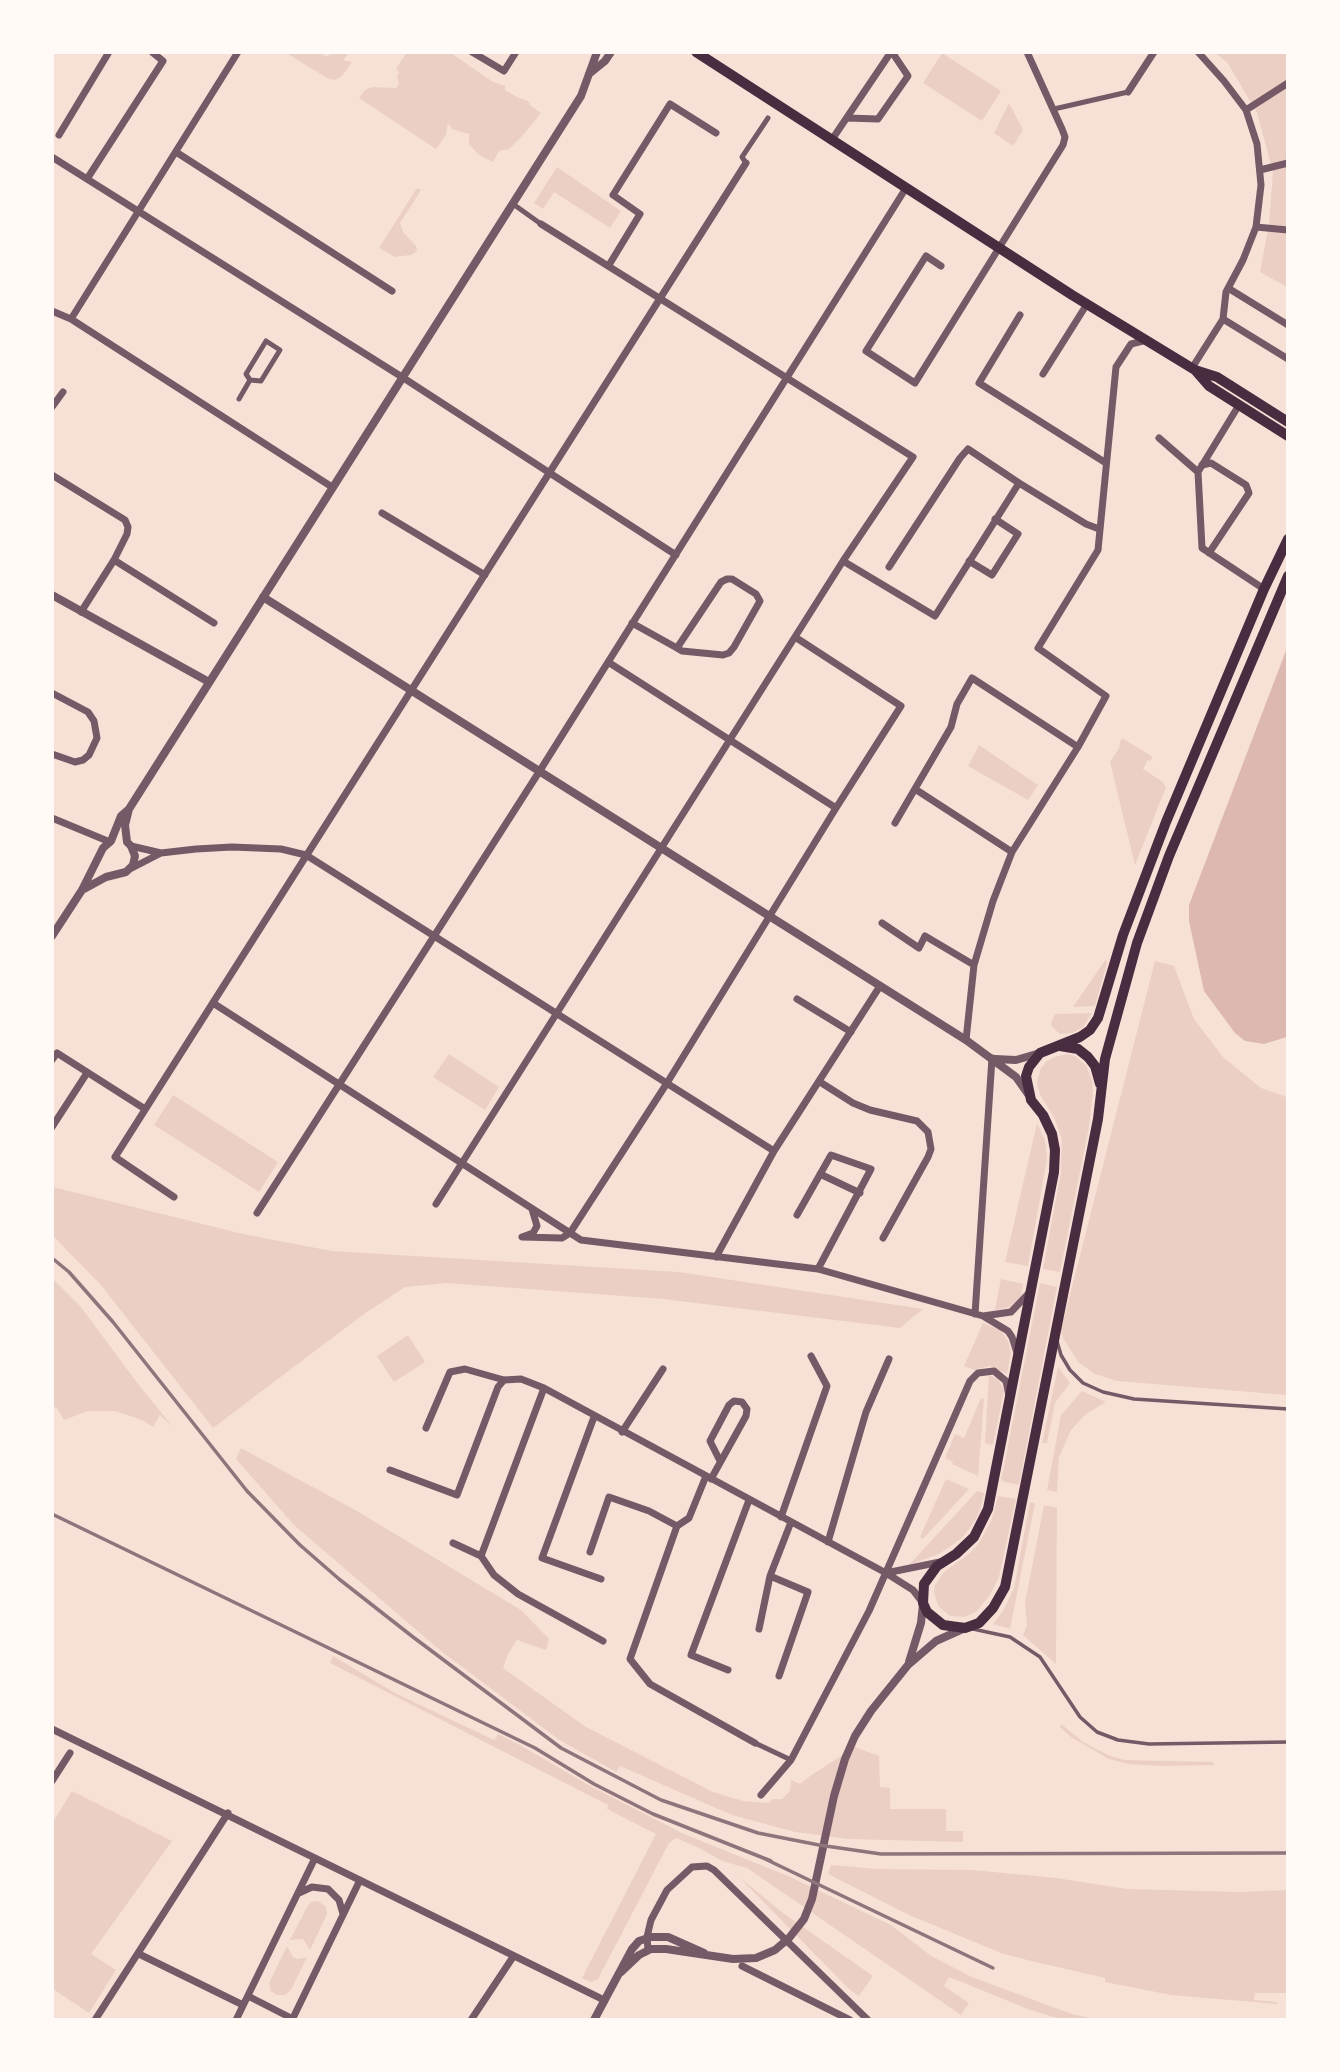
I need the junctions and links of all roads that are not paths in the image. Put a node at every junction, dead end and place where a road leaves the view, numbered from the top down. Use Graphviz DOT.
graph roads {
  1 [pos="109,52"];
  2 [pos="152,52"];
  3 [pos="238,52"];
  4 [pos="472,52"];
  5 [pos="516,52"];
  6 [pos="597,52"];
  7 [pos="611,52"];
  8 [pos="696,52"];
  9 [pos="891,52"];
  10 [pos="1027,52"];
  11 [pos="1154,52"];
  12 [pos="1198,52"];
  13 [pos="587,76"];
  14 [pos="1287,83"];
  15 [pos="1128,92"];
  16 [pos="1054,109"];
  17 [pos="1246,110"];
  18 [pos="768,118"];
  19 [pos="847,118"];
  20 [pos="716,133"];
  21 [pos="59,135"];
  22 [pos="831,141"];
  23 [pos="176,152"];
  24 [pos="52,157"];
  25 [pos="746,163"];
  26 [pos="1287,163"];
  27 [pos="1260,170"];
  28 [pos="87,179"];
  29 [pos="906,188"];
  30 [pos="513,204"];
  31 [pos="137,211"];
  32 [pos="541,223"];
  33 [pos="1256,227"];
  34 [pos="1287,230"];
  35 [pos="999,248"];
  36 [pos="610,265"];
  37 [pos="941,266"];
  38 [pos="1227,288"];
  39 [pos="392,291"];
  40 [pos="658,299"];
  41 [pos="1087,304"];
  42 [pos="52,311"];
  43 [pos="1020,315"];
  44 [pos="71,319"];
  45 [pos="1223,319"];
  46 [pos="1287,325"];
  47 [pos="1147,340"];
  48 [pos="1287,359"];
  49 [pos="1193,369"];
  50 [pos="1043,374"];
  51 [pos="402,377"];
  52 [pos="788,377"];
  53 [pos="250,380"];
  54 [pos="63,392"];
  55 [pos="239,399"];
  56 [pos="1239,405"];
  57 [pos="52,407"];
  58 [pos="1287,422"];
  59 [pos="1287,436"];
  60 [pos="1158,438"];
  61 [pos="1107,463"];
  62 [pos="1200,468"];
  63 [pos="548,474"];
  64 [pos="52,475"];
  65 [pos="1019,483"];
  66 [pos="332,487"];
  67 [pos="382,513"];
  68 [pos="995,519"];
  69 [pos="1099,529"];
  70 [pos="1287,539"];
  71 [pos="1209,553"];
  72 [pos="676,555"];
  73 [pos="114,560"];
  74 [pos="843,561"];
  75 [pos="969,561"];
  76 [pos="889,567"];
  77 [pos="485,575"];
  78 [pos="1287,576"];
  79 [pos="1264,589"];
  80 [pos="52,596"];
  81 [pos="263,597"];
  82 [pos="81,611"];
  83 [pos="214,623"];
  84 [pos="632,623"];
  85 [pos="795,637"];
  86 [pos="677,648"];
  87 [pos="608,662"];
  88 [pos="209,682"];
  89 [pos="411,691"];
  90 [pos="52,693"];
  91 [pos="731,740"];
  92 [pos="1078,747"];
  93 [pos="52,754"];
  94 [pos="539,772"];
  95 [pos="915,789"];
  96 [pos="836,808"];
  97 [pos="129,809"];
  98 [pos="52,818"];
  99 [pos="895,823"];
  100 [pos="111,841"];
  101 [pos="129,844"];
  102 [pos="660,848"];
  103 [pos="1012,852"];
  104 [pos="102,853"];
  105 [pos="161,853"];
  106 [pos="306,856"];
  107 [pos="130,869"];
  108 [pos="116,874"];
  109 [pos="82,890"];
  110 [pos="768,916"];
  111 [pos="882,923"];
  112 [pos="433,935"];
  113 [pos="52,936"];
  114 [pos="974,965"];
  115 [pos="880,986"];
  116 [pos="797,999"];
  117 [pos="213,1003"];
  118 [pos="557,1014"];
  119 [pos="850,1032"];
  120 [pos="966,1040"];
  121 [pos="1060,1046"];
  122 [pos="1040,1053"];
  123 [pos="55,1057"];
  124 [pos="993,1059"];
  125 [pos="87,1073"];
  126 [pos="820,1082"];
  127 [pos="339,1083"];
  128 [pos="667,1083"];
  129 [pos="1101,1095"];
  130 [pos="1031,1100"];
  131 [pos="145,1109"];
  132 [pos="52,1127"];
  133 [pos="774,1151"];
  134 [pos="463,1163"];
  135 [pos="820,1174"];
  136 [pos="860,1193"];
  137 [pos="174,1197"];
  138 [pos="436,1204"];
  139 [pos="532,1208"];
  140 [pos="257,1213"];
  141 [pos="797,1215"];
  142 [pos="570,1233"];
  143 [pos="883,1238"];
  144 [pos="716,1257"];
  145 [pos="818,1269"];
  146 [pos="1031,1290"];
  147 [pos="979,1315"];
  148 [pos="1057,1325"];
  149 [pos="811,1356"];
  150 [pos="1018,1357"];
  151 [pos="890,1359"];
  152 [pos="663,1368"];
  153 [pos="504,1380"];
  154 [pos="544,1388"];
  155 [pos="1009,1400"];
  156 [pos="1287,1409"];
  157 [pos="594,1417"];
  158 [pos="426,1429"];
  159 [pos="622,1432"];
  160 [pos="720,1461"];
  161 [pos="390,1470"];
  162 [pos="708,1477"];
  163 [pos="749,1500"];
  164 [pos="781,1517"];
  165 [pos="791,1522"];
  166 [pos="677,1526"];
  167 [pos="828,1542"];
  168 [pos="453,1543"];
  169 [pos="590,1552"];
  170 [pos="481,1556"];
  171 [pos="945,1561"];
  172 [pos="886,1573"];
  173 [pos="770,1576"];
  174 [pos="601,1579"];
  175 [pos="923,1603"];
  176 [pos="965,1628"];
  177 [pos="759,1629"];
  178 [pos="603,1641"];
  179 [pos="905,1669"];
  180 [pos="728,1670"];
  181 [pos="779,1676"];
  182 [pos="52,1729"];
  183 [pos="1287,1742"];
  184 [pos="755,1743"];
  185 [pos="70,1753"];
  186 [pos="791,1760"];
  187 [pos="52,1782"];
  188 [pos="761,1796"];
  189 [pos="228,1813"];
  190 [pos="315,1858"];
  191 [pos="360,1880"];
  192 [pos="298,1894"];
  193 [pos="343,1915"];
  194 [pos="648,1937"];
  195 [pos="648,1950"];
  196 [pos="139,1954"];
  197 [pos="713,1956"];
  198 [pos="513,1957"];
  199 [pos="742,1966"];
  200 [pos="621,1972"];
  201 [pos="248,1996"];
  202 [pos="604,2000"];
  203 [pos="243,2005"];
  204 [pos="292,2019"];
  205 [pos="95,2020"];
  206 [pos="236,2020"];
  207 [pos="471,2020"];
  208 [pos="594,2020"];
  209 [pos="850,2020"];
  210 [pos="868,2020"];
  1 -- 21 [label="street"];
  2 -- 28 [label="street"];
  3 -- 23 [label="street"];
  4 -- 5 [label="street"];
  6 -- 13 [label="street"];
  7 -- 13 [label="street"];
  8 -- 22 [label="main road"];
  9 -- 19 [label="street"];
  9 -- 19 [label="street"];
  10 -- 16 [label="street"];
  11 -- 15 [label="street"];
  12 -- 17 [label="street"];
  13 -- 30 [label="street"];
  14 -- 17 [label="street"];
  15 -- 16 [label="street"];
  16 -- 35 [label="street"];
  17 -- 27 [label="street"];
  18 -- 25 [label="street"];
  19 -- 22 [label="street"];
  20 -- 36 [label="street"];
  22 -- 29 [label="main road"];
  23 -- 31 [label="street"];
  23 -- 39 [label="street"];
  24 -- 28 [label="street"];
  25 -- 40 [label="street"];
  26 -- 27 [label="street"];
  27 -- 33 [label="street"];
  28 -- 31 [label="street"];
  29 -- 35 [label="main road"];
  29 -- 52 [label="street"];
  30 -- 32 [label="street"];
  30 -- 51 [label="street"];
  31 -- 44 [label="street"];
  31 -- 51 [label="street"];
  32 -- 36 [label="street"];
  33 -- 34 [label="street"];
  33 -- 38 [label="street"];
  35 -- 37 [label="street"];
  35 -- 41 [label="main road"];
  36 -- 40 [label="street"];
  38 -- 45 [label="street"];
  38 -- 46 [label="street"];
  40 -- 52 [label="street"];
  40 -- 63 [label="street"];
  41 -- 47 [label="main road"];
  41 -- 50 [label="street"];
  42 -- 44 [label="street"];
  43 -- 61 [label="street"];
  44 -- 66 [label="street"];
  45 -- 48 [label="street"];
  45 -- 49 [label="street"];
  47 -- 49 [label="main road"];
  47 -- 61 [label="street"];
  49 -- 56 [label="main road"];
  49 -- 58 [label="main road"];
  51 -- 63 [label="street"];
  51 -- 66 [label="street"];
  52 -- 72 [label="street"];
  52 -- 74 [label="street"];
  53 -- 53 [label="street"];
  53 -- 55 [label="street"];
  54 -- 57 [label="street"];
  56 -- 59 [label="main road"];
  56 -- 62 [label="street"];
  60 -- 62 [label="street"];
  61 -- 69 [label="street"];
  62 -- 71 [label="street"];
  62 -- 71 [label="street"];
  63 -- 72 [label="street"];
  63 -- 77 [label="street"];
  64 -- 73 [label="street"];
  65 -- 68 [label="street"];
  65 -- 69 [label="street"];
  65 -- 76 [label="street"];
  66 -- 81 [label="street"];
  67 -- 77 [label="street"];
  68 -- 75 [label="street"];
  68 -- 75 [label="street"];
  69 -- 92 [label="street"];
  70 -- 79 [label="main road"];
  71 -- 79 [label="street"];
  72 -- 84 [label="street"];
  73 -- 82 [label="street"];
  73 -- 83 [label="street"];
  74 -- 75 [label="street"];
  74 -- 85 [label="street"];
  77 -- 89 [label="street"];
  78 -- 129 [label="main road"];
  79 -- 121 [label="main road"];
  80 -- 82 [label="street"];
  81 -- 88 [label="street"];
  81 -- 89 [label="street"];
  82 -- 88 [label="street"];
  84 -- 86 [label="street"];
  84 -- 87 [label="street"];
  85 -- 91 [label="street"];
  85 -- 96 [label="street"];
  86 -- 86 [label="street"];
  87 -- 91 [label="street"];
  87 -- 94 [label="street"];
  88 -- 97 [label="street"];
  89 -- 94 [label="street"];
  89 -- 106 [label="street"];
  90 -- 93 [label="street"];
  91 -- 96 [label="street"];
  91 -- 102 [label="street"];
  92 -- 95 [label="street"];
  92 -- 103 [label="street"];
  94 -- 102 [label="street"];
  94 -- 112 [label="street"];
  95 -- 99 [label="street"];
  95 -- 103 [label="street"];
  96 -- 110 [label="street"];
  97 -- 100 [label="street"];
  97 -- 101 [label="street"];
  98 -- 100 [label="street"];
  100 -- 101 [label="street"];
  100 -- 104 [label="street"];
  101 -- 105 [label="street"];
  101 -- 107 [label="street"];
  102 -- 110 [label="street"];
  102 -- 118 [label="street"];
  103 -- 114 [label="street"];
  104 -- 108 [label="street"];
  104 -- 109 [label="street"];
  105 -- 106 [label="street"];
  105 -- 107 [label="street"];
  106 -- 112 [label="street"];
  106 -- 117 [label="street"];
  107 -- 108 [label="street"];
  108 -- 109 [label="street"];
  109 -- 113 [label="street"];
  110 -- 115 [label="street"];
  110 -- 128 [label="street"];
  111 -- 114 [label="street"];
  112 -- 118 [label="street"];
  112 -- 127 [label="street"];
  114 -- 120 [label="street"];
  115 -- 119 [label="street"];
  115 -- 120 [label="street"];
  116 -- 119 [label="street"];
  117 -- 127 [label="street"];
  117 -- 131 [label="street"];
  118 -- 128 [label="street"];
  118 -- 134 [label="street"];
  119 -- 126 [label="street"];
  120 -- 124 [label="street"];
  121 -- 122 [label="main road"];
  121 -- 129 [label="main road"];
  122 -- 124 [label="street"];
  122 -- 130 [label="main road"];
  123 -- 125 [label="street"];
  124 -- 130 [label="street"];
  124 -- 147 [label="street"];
  125 -- 131 [label="street"];
  125 -- 132 [label="street"];
  126 -- 133 [label="street"];
  126 -- 143 [label="street"];
  127 -- 134 [label="street"];
  127 -- 140 [label="street"];
  128 -- 133 [label="street"];
  128 -- 142 [label="street"];
  129 -- 148 [label="main road"];
  130 -- 146 [label="main road"];
  131 -- 137 [label="street"];
  133 -- 144 [label="street"];
  134 -- 138 [label="street"];
  134 -- 139 [label="street"];
  135 -- 136 [label="street"];
  135 -- 136 [label="street"];
  135 -- 141 [label="street"];
  136 -- 145 [label="street"];
  139 -- 142 [label="street"];
  139 -- 142 [label="street"];
  142 -- 144 [label="street"];
  144 -- 145 [label="street"];
  145 -- 147 [label="street"];
  146 -- 147 [label="street"];
  146 -- 150 [label="main road"];
  147 -- 150 [label="street"];
  148 -- 156 [label="lane"];
  148 -- 176 [label="main road"];
  149 -- 164 [label="street"];
  150 -- 155 [label="main road"];
  151 -- 167 [label="street"];
  152 -- 159 [label="street"];
  153 -- 154 [label="street"];
  153 -- 158 [label="street"];
  153 -- 161 [label="street"];
  154 -- 157 [label="street"];
  154 -- 170 [label="street"];
  155 -- 171 [label="main road"];
  155 -- 172 [label="street"];
  157 -- 159 [label="street"];
  157 -- 174 [label="street"];
  159 -- 162 [label="street"];
  160 -- 160 [label="street"];
  160 -- 162 [label="street"];
  162 -- 163 [label="street"];
  162 -- 166 [label="street"];
  163 -- 164 [label="street"];
  163 -- 180 [label="street"];
  164 -- 165 [label="street"];
  165 -- 167 [label="street"];
  165 -- 173 [label="street"];
  166 -- 169 [label="street"];
  166 -- 184 [label="street"];
  167 -- 172 [label="street"];
  168 -- 170 [label="street"];
  170 -- 178 [label="street"];
  171 -- 172 [label="street"];
  171 -- 175 [label="main road"];
  172 -- 175 [label="street"];
  172 -- 186 [label="street"];
  173 -- 177 [label="street"];
  173 -- 181 [label="street"];
  175 -- 176 [label="main road"];
  175 -- 179 [label="street"];
  176 -- 179 [label="street"];
  176 -- 183 [label="lane"];
  179 -- 197 [label="street"];
  182 -- 189 [label="street"];
  184 -- 186 [label="street"];
  185 -- 187 [label="street"];
  186 -- 188 [label="street"];
  189 -- 190 [label="street"];
  189 -- 196 [label="street"];
  190 -- 191 [label="street"];
  190 -- 192 [label="street"];
  191 -- 193 [label="street"];
  191 -- 198 [label="street"];
  192 -- 193 [label="street"];
  192 -- 201 [label="street"];
  193 -- 204 [label="street"];
  194 -- 195 [label="street"];
  194 -- 197 [label="street"];
  194 -- 200 [label="street"];
  194 -- 210 [label="street"];
  195 -- 197 [label="street"];
  195 -- 200 [label="street"];
  196 -- 203 [label="street"];
  196 -- 205 [label="street"];
  198 -- 202 [label="street"];
  198 -- 207 [label="street"];
  199 -- 209 [label="street"];
  200 -- 202 [label="street"];
  201 -- 203 [label="street"];
  201 -- 204 [label="street"];
  202 -- 208 [label="street"];
  203 -- 206 [label="street"];
}
